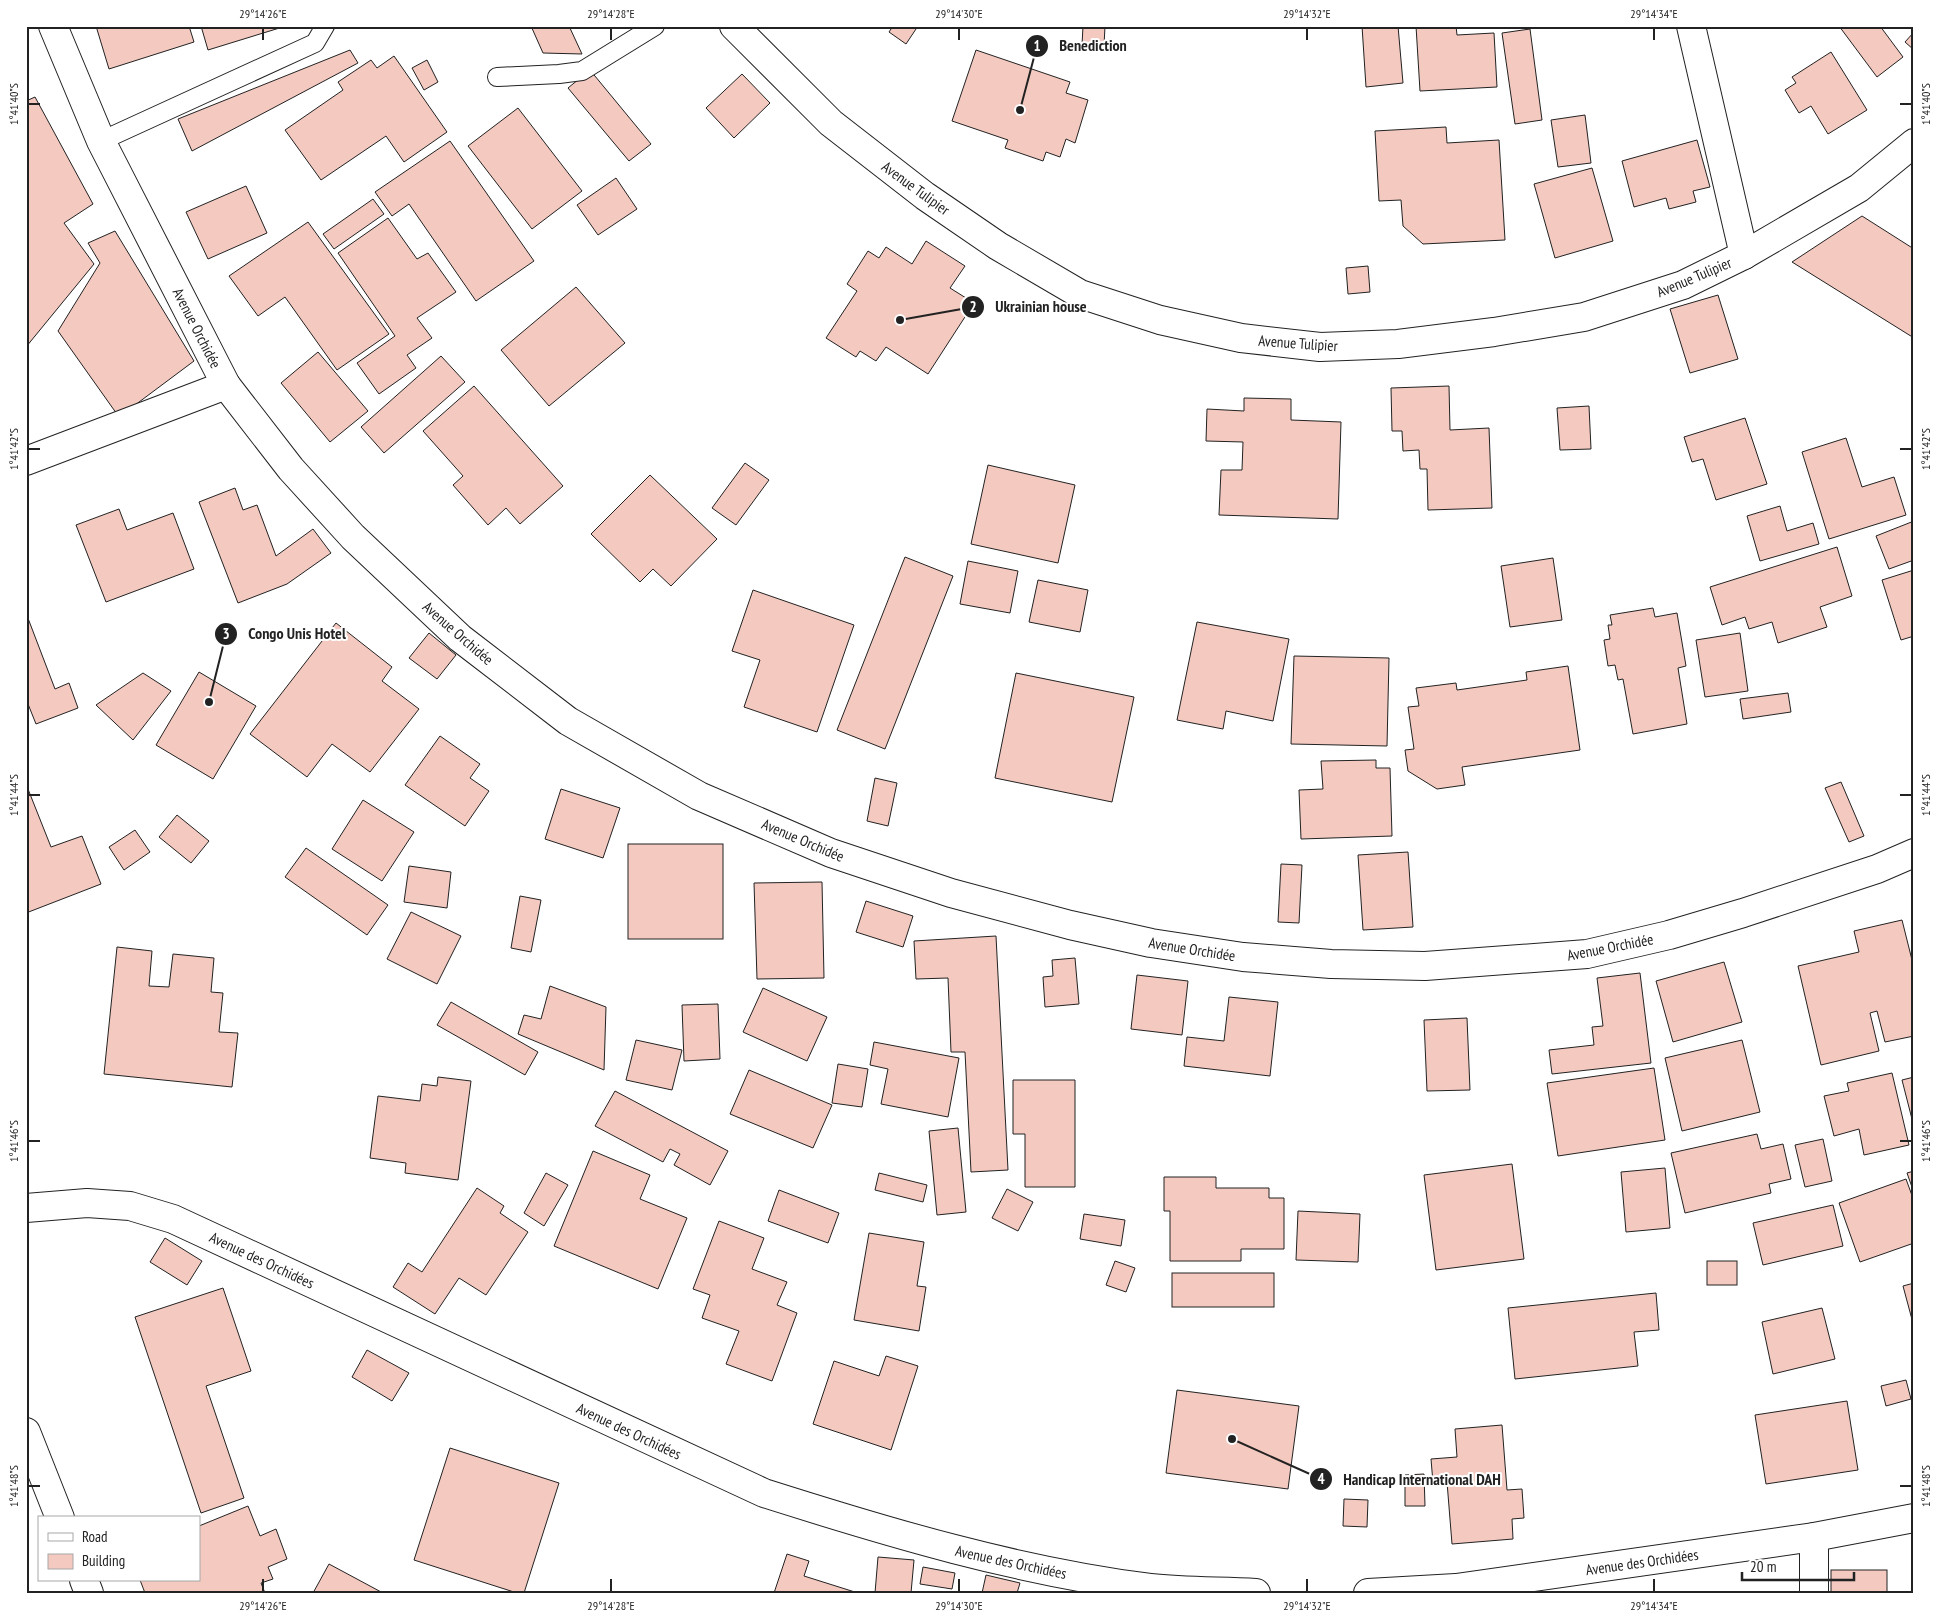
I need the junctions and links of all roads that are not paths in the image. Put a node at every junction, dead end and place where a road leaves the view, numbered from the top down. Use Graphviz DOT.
graph roads {
  1 [pos="54,26"];
  2 [pos="325,26"];
  3 [pos="655,26"];
  4 [pos="734,26"];
  5 [pos="1691,26"];
  6 [pos="498,77"];
  7 [pos="101,141"];
  8 [pos="1907,157"];
  9 [pos="1744,255"];
  10 [pos="226,384"];
  11 [pos="26,461"];
  12 [pos="1914,852"];
  13 [pos="26,1208"];
  14 [pos="26,1432"];
  15 [pos="59,1516"];
  16 [pos="1914,1518"];
  17 [pos="1814,1537"];
  18 [pos="1256,1593"];
  19 [pos="1368,1593"];
  20 [pos="1814,1593"];
  1 -- 7 [label="street, Avenue Orchidée"];
  2 -- 7 [label="lane"];
  3 -- 6 [label="lane"];
  4 -- 9 [label="street, Avenue Tulipier"];
  5 -- 9 [label="street"];
  7 -- 10 [label="street, Avenue Orchidée"];
  8 -- 9 [label="street, Avenue Tulipier"];
  10 -- 11 [label="street"];
  10 -- 12 [label="street, Avenue Orchidée"];
  13 -- 18 [label="street, Avenue des Orchidées"];
  14 -- 15 [label="street"];
  16 -- 17 [label="street, Avenue des Orchidées"];
  17 -- 19 [label="street, Avenue des Orchidées"];
  17 -- 20 [label="street"];
}
